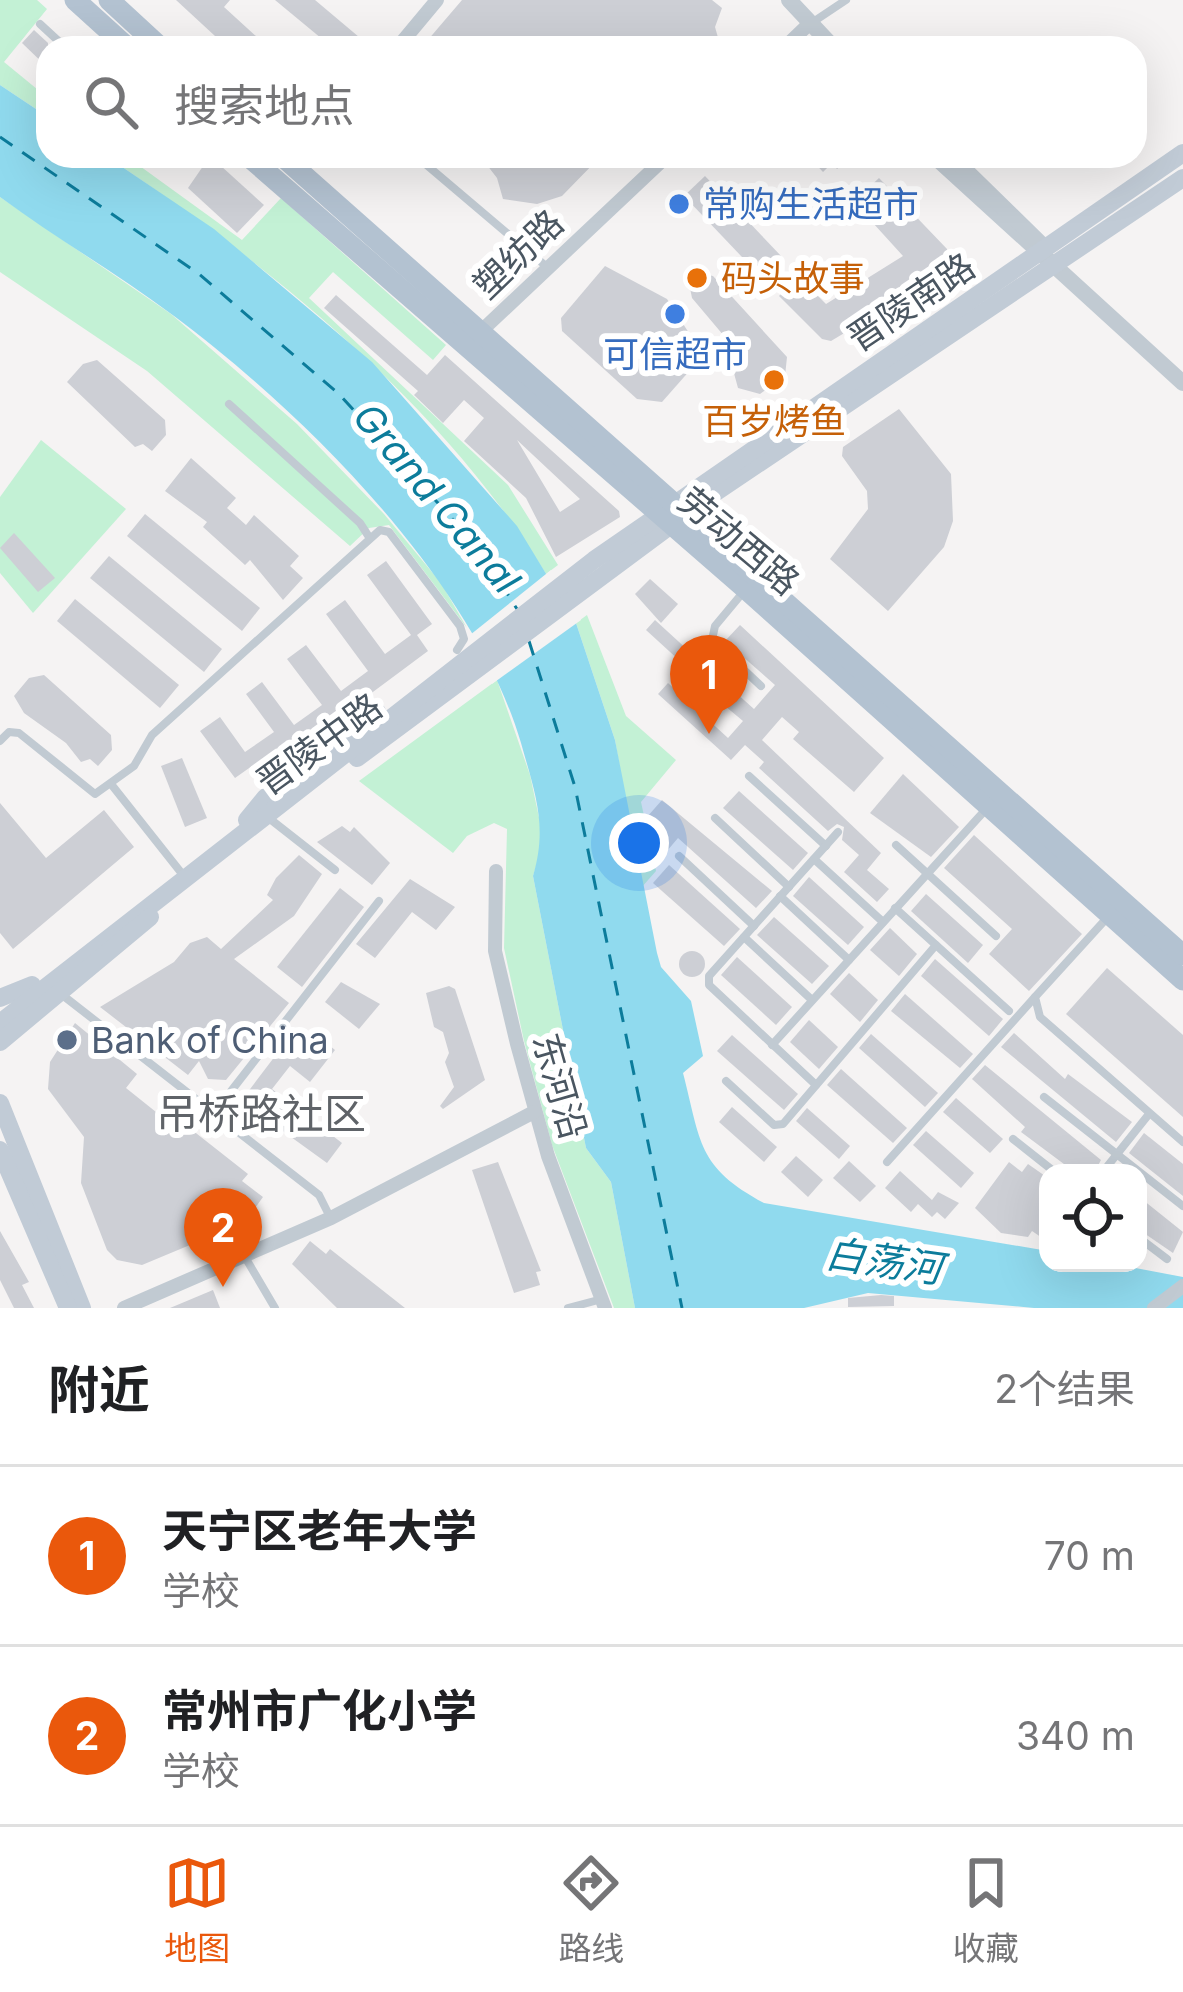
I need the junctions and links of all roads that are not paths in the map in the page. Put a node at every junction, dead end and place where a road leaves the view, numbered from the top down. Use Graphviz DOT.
graph roads {
  1 [pos="75,0"];
  2 [pos="110,0"];
  3 [pos="437,0"];
  4 [pos="776,0"];
  5 [pos="789,0"];
  6 [pos="846,0"];
  7 [pos="40,24"];
  8 [pos="805,28"];
  9 [pos="53,36"];
  10 [pos="112,36"];
  11 [pos="148,36"];
  12 [pos="407,36"];
  13 [pos="797,36"];
  14 [pos="811,36"];
  15 [pos="817,36"];
  16 [pos="1183,153"];
  17 [pos="262,168"];
  18 [pos="303,168"];
  19 [pos="430,168"];
  20 [pos="654,168"];
  21 [pos="948,168"];
  22 [pos="963,168"];
  23 [pos="1183,178"];
  24 [pos="1049,257"];
  25 [pos="548,267"];
  26 [pos="482,330"];
  27 [pos="466,348"];
  28 [pos="1183,382"];
  29 [pos="229,404"];
  30 [pos="673,515"];
  31 [pos="369,537"];
  32 [pos="746,589"];
  33 [pos="465,661"];
  34 [pos="761,686"];
  35 [pos="0,724"];
  36 [pos="9,732"];
  37 [pos="0,741"];
  38 [pos="749,776"];
  39 [pos="111,784"];
  40 [pos="989,806"];
  41 [pos="715,818"];
  42 [pos="270,819"];
  43 [pos="838,832"];
  44 [pos="896,845"];
  45 [pos="826,846"];
  46 [pos="679,856"];
  47 [pos="814,859"];
  48 [pos="335,870"];
  49 [pos="496,871"];
  50 [pos="927,873"];
  51 [pos="184,876"];
  52 [pos="789,887"];
  53 [pos="780,896"];
  54 [pos="379,902"];
  55 [pos="896,908"];
  56 [pos="1112,913"];
  57 [pos="883,922"];
  58 [pos="754,926"];
  59 [pos="996,936"];
  60 [pos="744,937"];
  61 [pos="936,946"];
  62 [pos="1183,955"];
  63 [pos="849,960"];
  64 [pos="73,962"];
  65 [pos="1183,980"];
  66 [pos="58,992"];
  67 [pos="1035,997"];
  68 [pos="0,998"];
  69 [pos="812,1000"];
  70 [pos="1009,1011"];
  71 [pos="0,1023"];
  72 [pos="0,1042"];
  73 [pos="772,1045"];
  74 [pos="726,1081"];
  75 [pos="816,1085"];
  76 [pos="1044,1097"];
  77 [pos="0,1103"];
  78 [pos="534,1112"];
  79 [pos="214,1113"];
  80 [pos="1149,1114"];
  81 [pos="1012,1139"];
  82 [pos="1183,1142"];
  83 [pos="0,1150"];
  84 [pos="1117,1154"];
  85 [pos="887,1162"];
  86 [pos="1045,1164"];
  87 [pos="1109,1164"];
  88 [pos="1183,1206"];
  89 [pos="331,1218"];
  90 [pos="1147,1244"];
  91 [pos="244,1257"];
  92 [pos="1167,1259"];
  93 [pos="1183,1286"];
  94 [pos="604,1304"];
  95 [pos="68,1308"];
  96 [pos="82,1308"];
  97 [pos="124,1308"];
  98 [pos="275,1308"];
  99 [pos="568,1308"];
  100 [pos="1154,1308"];
  1 -- 10 [label="main road"];
  2 -- 11 [label="main road"];
  3 -- 12 [label="street"];
  4 -- 8 [label="street"];
  5 -- 8 [label="street"];
  6 -- 8 [label="lane"];
  7 -- 9 [label="lane"];
  8 -- 13 [label="street"];
  8 -- 14 [label="street"];
  8 -- 15 [label="street"];
  16 -- 24 [label="main road, 晋陵南路"];
  17 -- 27 [label="main road, 劳动西路"];
  18 -- 26 [label="main road, 劳动西路"];
  19 -- 25 [label="lane"];
  20 -- 25 [label="street, 塑纺路"];
  21 -- 24 [label="street"];
  22 -- 24 [label="street"];
  23 -- 24 [label="main road, 晋陵南路"];
  24 -- 28 [label="street"];
  24 -- 30 [label="main road, 晋陵南路"];
  25 -- 26 [label="street, 塑纺路"];
  26 -- 27 [label="street, 塑纺路"];
  26 -- 30 [label="main road, 劳动西路"];
  27 -- 30 [label="main road, 劳动西路"];
  29 -- 31 [label="lane"];
  30 -- 32 [label="main road, 劳动西路"];
  30 -- 33 [label="main road, 晋陵中路"];
  30 -- 62 [label="main road, 劳动西路"];
  31 -- 33 [label="lane"];
  31 -- 39 [label="lane"];
  32 -- 34 [label="lane"];
  32 -- 40 [label="main road, 劳动西路"];
  33 -- 42 [label="main road, 晋陵中路"];
  33 -- 51 [label="main road, 晋陵中路"];
  35 -- 36 [label="lane"];
  36 -- 37 [label="lane"];
  36 -- 39 [label="lane"];
  38 -- 45 [label="lane"];
  39 -- 51 [label="lane"];
  40 -- 50 [label="lane"];
  40 -- 56 [label="main road, 劳动西路"];
  41 -- 52 [label="lane"];
  42 -- 48 [label="lane"];
  42 -- 66 [label="main road, 晋陵中路"];
  43 -- 45 [label="lane"];
  44 -- 50 [label="lane"];
  45 -- 47 [label="lane"];
  46 -- 58 [label="lane"];
  47 -- 52 [label="lane"];
  47 -- 57 [label="lane"];
  49 -- 78 [label="street, 东河沿"];
  50 -- 55 [label="lane"];
  50 -- 59 [label="lane"];
  51 -- 64 [label="main road, 晋陵中路"];
  52 -- 53 [label="lane"];
  53 -- 58 [label="lane"];
  53 -- 63 [label="lane"];
  54 -- 79 [label="lane"];
  55 -- 57 [label="lane"];
  55 -- 61 [label="lane"];
  56 -- 65 [label="main road, 劳动西路"];
  56 -- 67 [label="lane"];
  57 -- 63 [label="lane"];
  58 -- 60 [label="lane"];
  60 -- 69 [label="lane"];
  60 -- 73 [label="lane"];
  61 -- 70 [label="lane"];
  61 -- 75 [label="lane"];
  63 -- 69 [label="lane"];
  64 -- 68 [label="main road"];
  64 -- 71 [label="main road, 晋陵中路"];
  66 -- 72 [label="main road, 晋陵中路"];
  66 -- 79 [label="lane"];
  67 -- 80 [label="lane"];
  67 -- 85 [label="lane"];
  69 -- 73 [label="lane"];
  73 -- 75 [label="lane"];
  74 -- 75 [label="lane"];
  76 -- 84 [label="lane"];
  77 -- 96 [label="main road"];
  78 -- 89 [label="street"];
  78 -- 94 [label="street, 东河沿"];
  79 -- 89 [label="lane"];
  80 -- 82 [label="lane"];
  80 -- 84 [label="lane"];
  81 -- 86 [label="lane"];
  83 -- 95 [label="main road"];
  84 -- 87 [label="lane"];
  84 -- 88 [label="lane"];
  89 -- 91 [label="street"];
  90 -- 92 [label="lane"];
  91 -- 97 [label="street"];
  91 -- 98 [label="lane"];
  93 -- 100 [label="street"];
  94 -- 99 [label="lane"];
}
